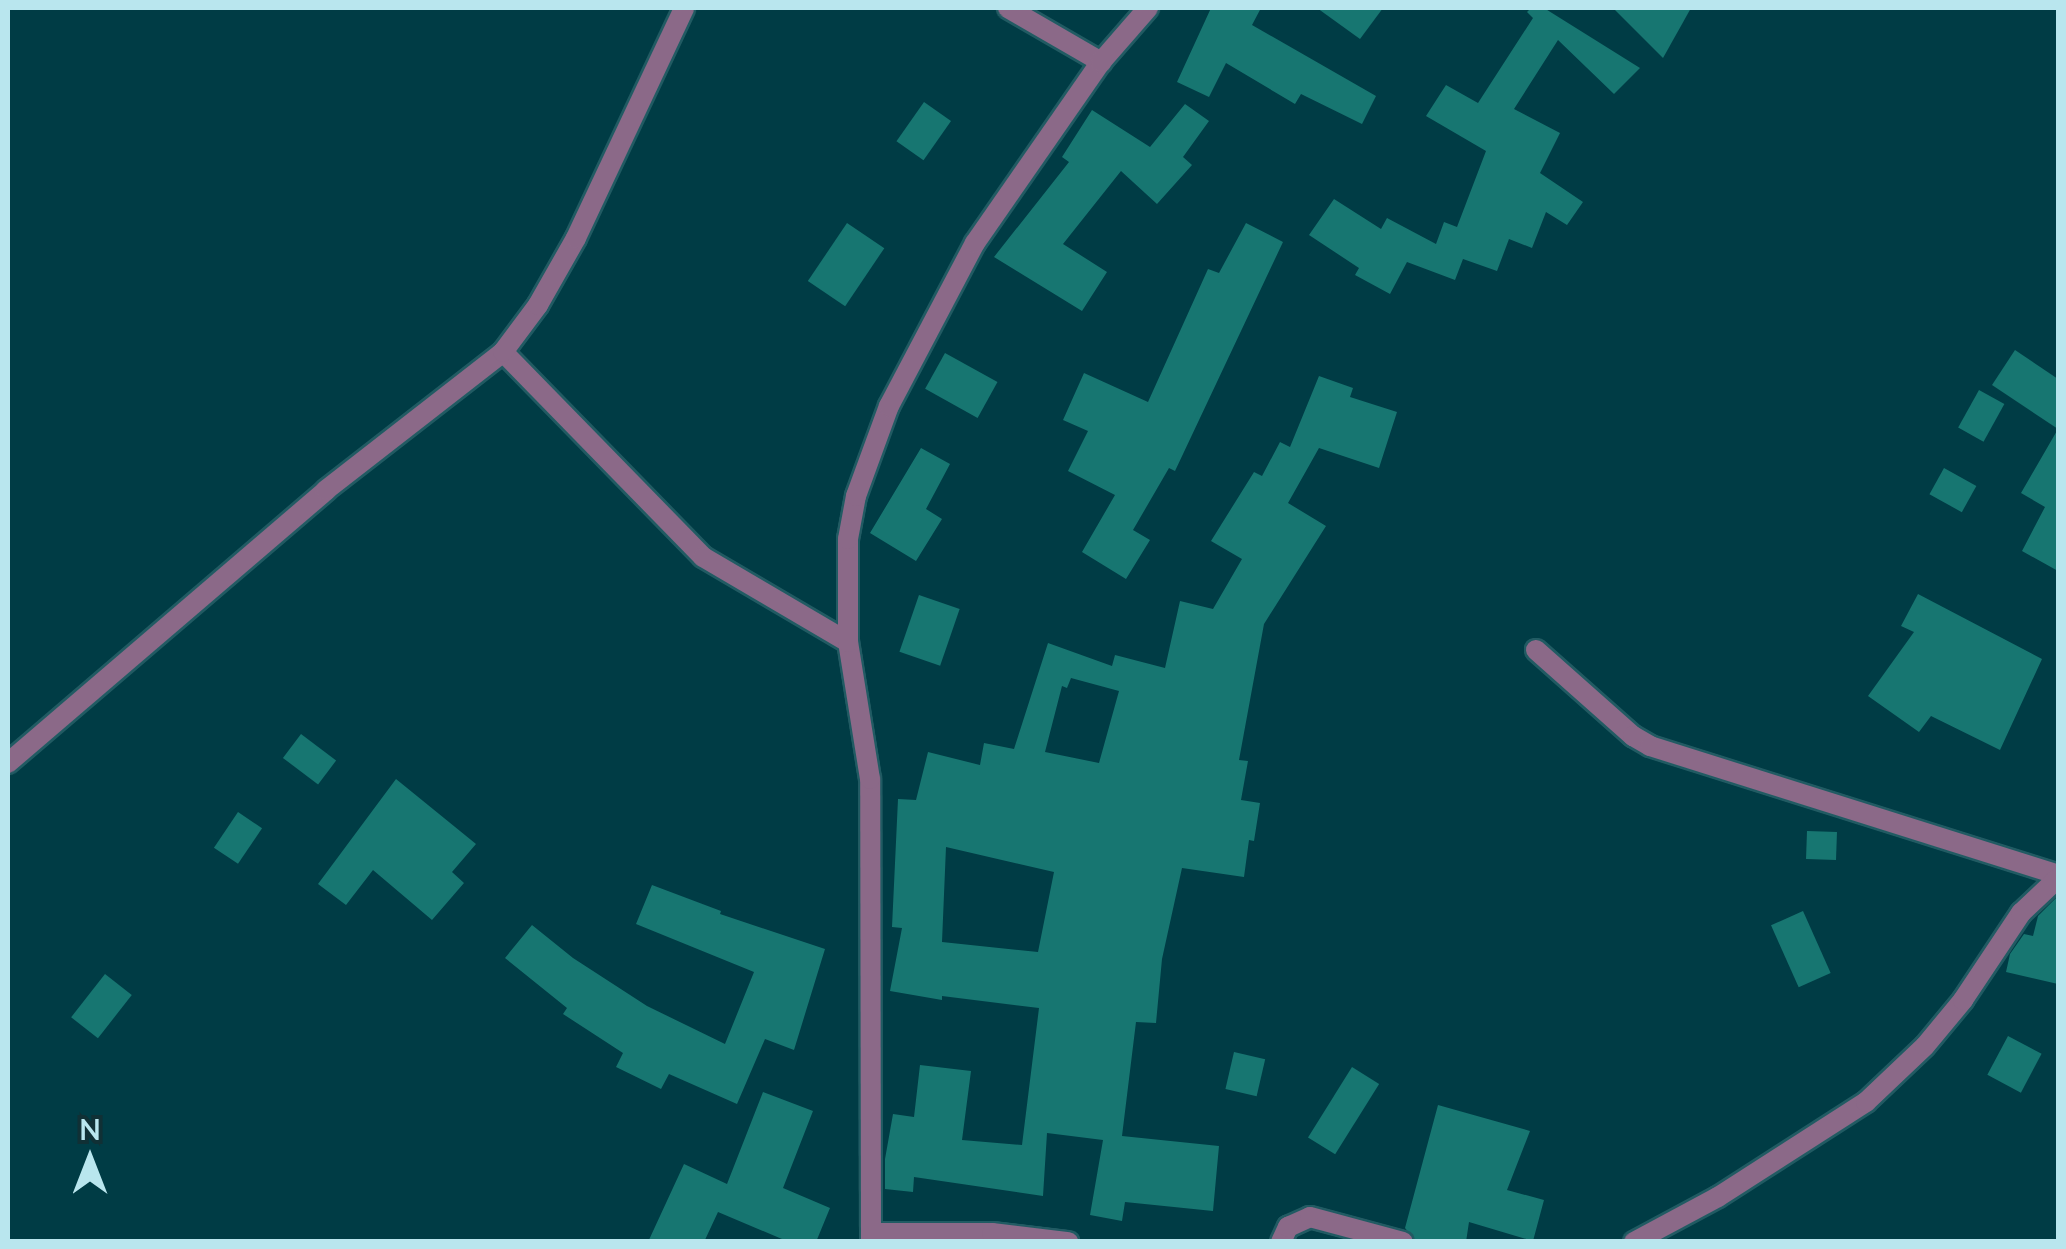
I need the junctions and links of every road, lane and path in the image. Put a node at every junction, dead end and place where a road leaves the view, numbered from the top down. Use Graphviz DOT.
graph roads {
  1 [pos="684,8"];
  2 [pos="1008,8"];
  3 [pos="1148,8"];
  4 [pos="1101,62"];
  5 [pos="503,352"];
  6 [pos="848,642"];
  7 [pos="1536,650"];
  8 [pos="8,763"];
  9 [pos="2058,876"];
  10 [pos="871,1237"];
  11 [pos="1068,1242"];
  12 [pos="1282,1242"];
  13 [pos="1402,1242"];
  14 [pos="1634,1242"];
  1 -- 5 [label="street"];
  2 -- 4 [label="street"];
  3 -- 4 [label="street"];
  4 -- 6 [label="street"];
  5 -- 6 [label="street"];
  5 -- 8 [label="street"];
  6 -- 10 [label="street"];
  7 -- 9 [label="street"];
  9 -- 14 [label="street"];
  10 -- 11 [label="street"];
  12 -- 13 [label="street"];
}
